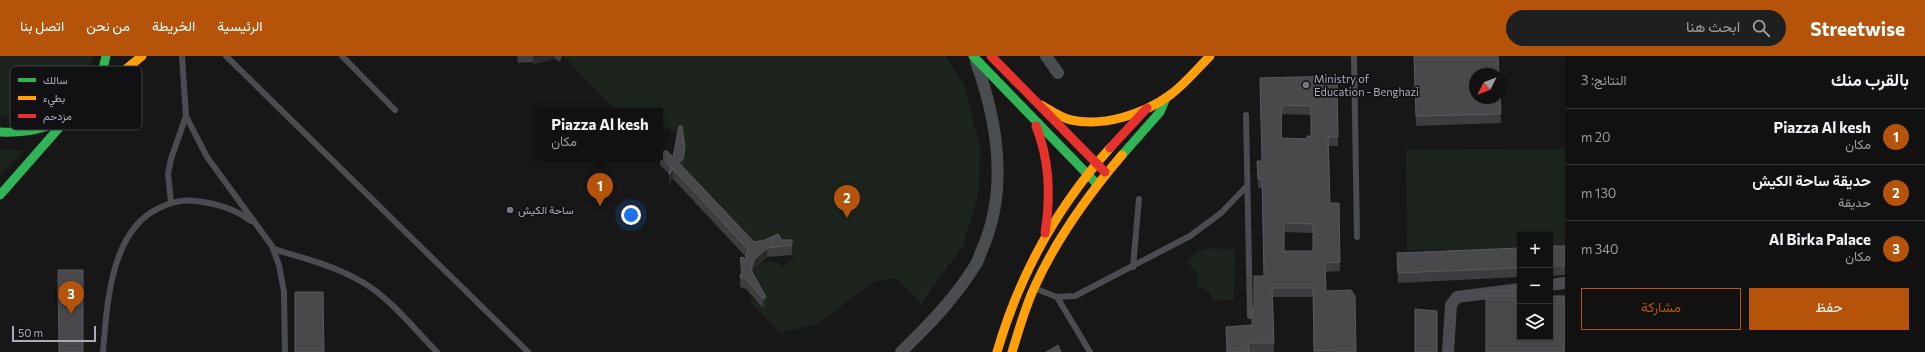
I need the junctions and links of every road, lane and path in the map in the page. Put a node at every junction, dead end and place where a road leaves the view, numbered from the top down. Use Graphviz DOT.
graph roads {
  1 [pos="106,56"];
  2 [pos="142,56"];
  3 [pos="182,56"];
  4 [pos="226,56"];
  5 [pos="342,56"];
  6 [pos="974,56"];
  7 [pos="991,56"];
  8 [pos="1046,56"];
  9 [pos="1210,56"];
  10 [pos="1354,56"];
  11 [pos="105,66"];
  12 [pos="130,66"];
  13 [pos="1058,73"];
  14 [pos="1166,98"];
  15 [pos="1041,105"];
  16 [pos="1147,108"];
  17 [pos="395,110"];
  18 [pos="1246,115"];
  19 [pos="186,116"];
  20 [pos="1033,118"];
  21 [pos="38,130"];
  22 [pos="58,130"];
  23 [pos="0,132"];
  24 [pos="1097,164"];
  25 [pos="1088,174"];
  26 [pos="1106,174"];
  27 [pos="1097,184"];
  28 [pos="1247,186"];
  29 [pos="0,195"];
  30 [pos="1139,199"];
  31 [pos="171,202"];
  32 [pos="256,224"];
  33 [pos="1357,237"];
  34 [pos="1044,239"];
  35 [pos="273,249"];
  36 [pos="1133,266"];
  37 [pos="1565,283"];
  38 [pos="1553,285"];
  39 [pos="1034,288"];
  40 [pos="1517,289"];
  41 [pos="1057,297"];
  42 [pos="1250,316"];
  43 [pos="103,352"];
  44 [pos="285,352"];
  45 [pos="437,352"];
  46 [pos="528,352"];
  47 [pos="902,352"];
  48 [pos="997,352"];
  49 [pos="1012,352"];
  50 [pos="1090,352"];
  51 [pos="1448,352"];
  1 -- 11 [label="main road"];
  2 -- 12 [label="main road"];
  3 -- 19 [label="lane"];
  4 -- 46 [label="lane"];
  5 -- 17 [label="lane"];
  6 -- 20 [label="main road"];
  6 -- 47 [label="street"];
  7 -- 15 [label="main road"];
  8 -- 13 [label="street"];
  9 -- 14 [label="main road"];
  10 -- 33 [label="lane"];
  14 -- 16 [label="main road"];
  14 -- 26 [label="main road"];
  15 -- 16 [label="main road"];
  15 -- 24 [label="main road"];
  16 -- 24 [label="main road"];
  18 -- 28 [label="lane"];
  19 -- 31 [label="lane"];
  19 -- 32 [label="lane"];
  20 -- 25 [label="main road"];
  20 -- 34 [label="main road"];
  21 -- 23 [label="main road"];
  22 -- 29 [label="main road"];
  24 -- 25 [label="main road"];
  24 -- 26 [label="main road"];
  25 -- 27 [label="main road"];
  25 -- 34 [label="main road"];
  26 -- 27 [label="main road"];
  27 -- 39 [label="main road"];
  28 -- 36 [label="lane"];
  28 -- 42 [label="lane"];
  30 -- 36 [label="lane"];
  31 -- 32 [label="lane"];
  31 -- 43 [label="lane"];
  32 -- 35 [label="lane"];
  34 -- 48 [label="main road"];
  35 -- 44 [label="lane"];
  35 -- 45 [label="lane"];
  36 -- 41 [label="lane"];
  37 -- 38 [label="street"];
  39 -- 41 [label="lane"];
  39 -- 49 [label="main road"];
  40 -- 51 [label="street"];
  41 -- 50 [label="lane"];
}
